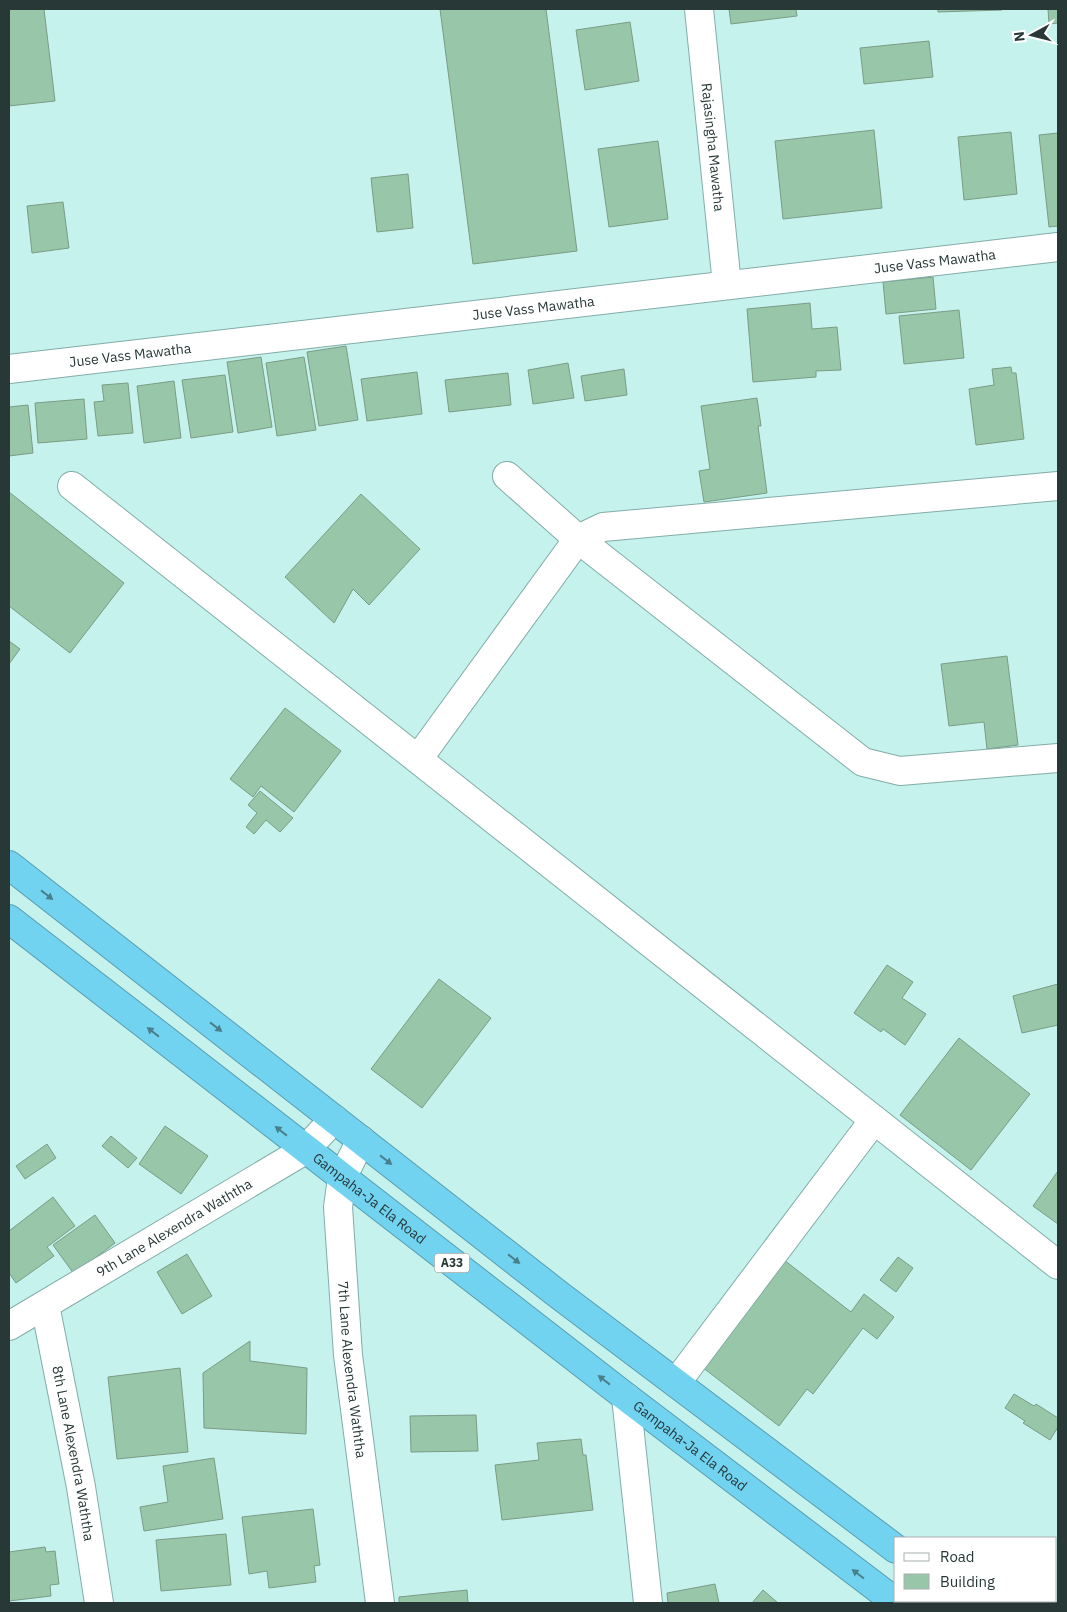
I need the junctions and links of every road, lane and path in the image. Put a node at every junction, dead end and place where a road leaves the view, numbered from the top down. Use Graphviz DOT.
graph roads {
  1 [pos="699,9"];
  2 [pos="1058,247"];
  3 [pos="727,285"];
  4 [pos="9,369"];
  5 [pos="506,476"];
  6 [pos="72,486"];
  7 [pos="1058,486"];
  8 [pos="578,539"];
  9 [pos="1058,758"];
  10 [pos="418,759"];
  11 [pos="9,865"];
  12 [pos="9,919"];
  13 [pos="334,1119"];
  14 [pos="874,1120"];
  15 [pos="361,1140"];
  16 [pos="305,1150"];
  17 [pos="342,1178"];
  18 [pos="1058,1265"];
  19 [pos="45,1305"];
  20 [pos="9,1326"];
  21 [pos="676,1383"];
  22 [pos="626,1397"];
  23 [pos="894,1547"];
  24 [pos="894,1601"];
  25 [pos="99,1603"];
  26 [pos="380,1603"];
  27 [pos="648,1603"];
  1 -- 3 [label="street, Rajasingha Mawatha"];
  2 -- 3 [label="street, Juse Vass Mawatha"];
  3 -- 4 [label="street, Juse Vass Mawatha"];
  5 -- 8 [label="street"];
  6 -- 10 [label="street"];
  7 -- 8 [label="street"];
  8 -- 9 [label="street"];
  8 -- 10 [label="street"];
  10 -- 14 [label="street"];
  11 -- 13 [label="highway, one-way"];
  16 -- 12 [label="highway, Gampaha-Ja Ela Road / A33, one-way"];
  13 -- 15 [label="highway"];
  13 -- 16 [label="street, 9th Lane Alexendra Waththa"];
  14 -- 18 [label="street"];
  14 -- 21 [label="street"];
  15 -- 17 [label="street, 7th Lane Alexendra Waththa"];
  15 -- 21 [label="highway, one-way"];
  16 -- 17 [label="highway, Gampaha-Ja Ela Road / A33"];
  16 -- 19 [label="street, 9th Lane Alexendra Waththa"];
  22 -- 17 [label="highway, Gampaha-Ja Ela Road / A33, one-way"];
  17 -- 26 [label="street, 7th Lane Alexendra Waththa"];
  19 -- 20 [label="street, 9th Lane Alexendra Waththa"];
  19 -- 25 [label="street, 8th Lane Alexendra Waththa"];
  21 -- 23 [label="highway"];
  24 -- 22 [label="highway, Gampaha-Ja Ela Road / A33, one-way"];
  22 -- 27 [label="street"];
}
